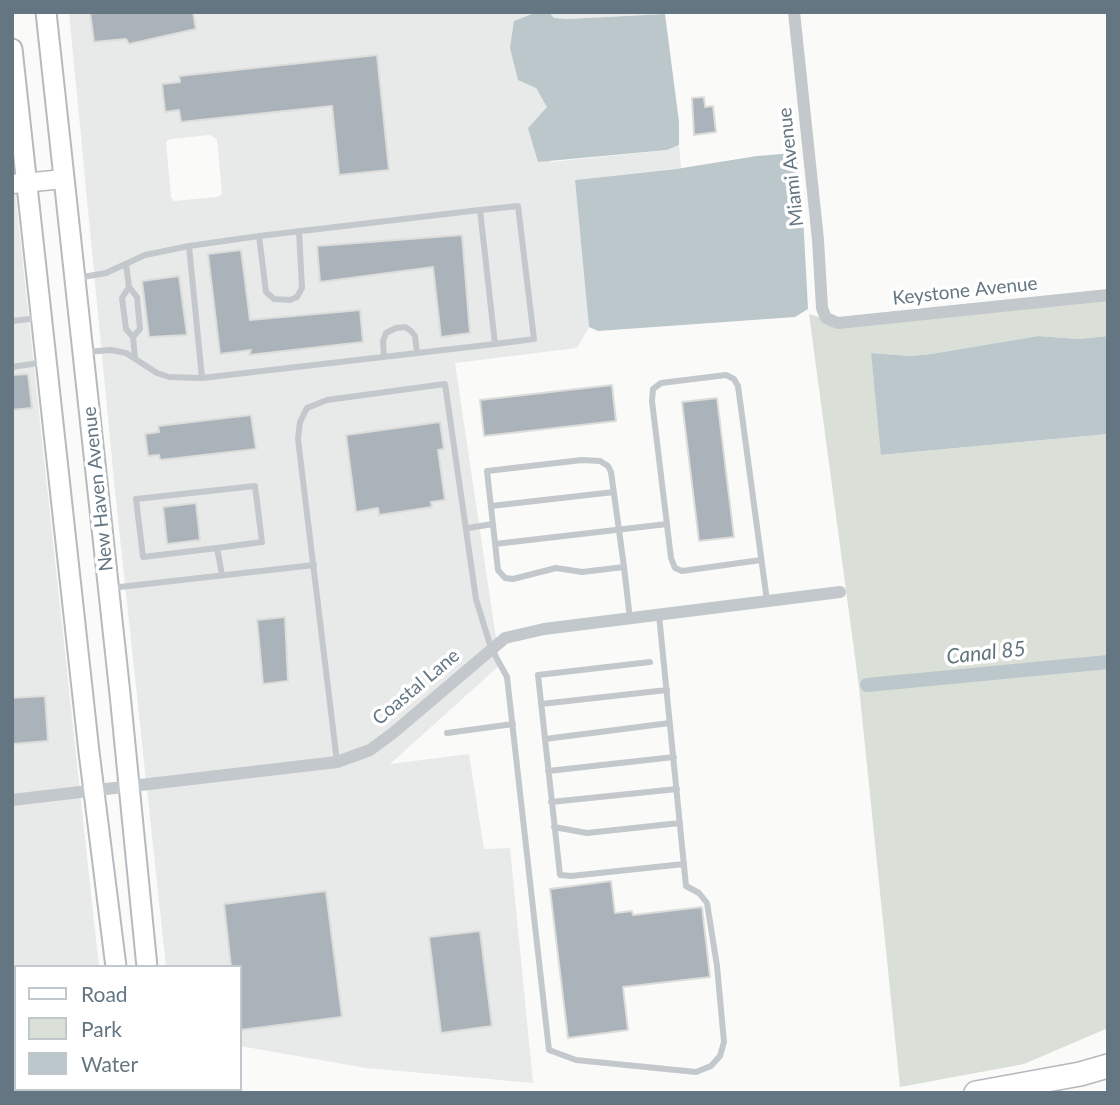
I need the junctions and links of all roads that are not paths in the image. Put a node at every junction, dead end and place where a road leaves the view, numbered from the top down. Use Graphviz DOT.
graph roads {
  1 [pos="46,12"];
  2 [pos="794,12"];
  3 [pos="12,49"];
  4 [pos="64,179"];
  5 [pos="20,183"];
  6 [pos="480,211"];
  7 [pos="299,231"];
  8 [pos="259,236"];
  9 [pos="189,246"];
  10 [pos="126,264"];
  11 [pos="75,278"];
  12 [pos="129,287"];
  13 [pos="1108,295"];
  14 [pos="42,318"];
  15 [pos="826,318"];
  16 [pos="12,321"];
  17 [pos="133,337"];
  18 [pos="495,344"];
  19 [pos="83,352"];
  20 [pos="417,353"];
  21 [pos="384,357"];
  22 [pos="135,358"];
  23 [pos="47,362"];
  24 [pos="12,367"];
  25 [pos="202,378"];
  26 [pos="614,492"];
  27 [pos="491,506"];
  28 [pos="493,524"];
  29 [pos="667,524"];
  30 [pos="468,528"];
  31 [pos="619,530"];
  32 [pos="495,544"];
  33 [pos="217,548"];
  34 [pos="761,560"];
  35 [pos="314,565"];
  36 [pos="624,568"];
  37 [pos="222,575"];
  38 [pos="109,589"];
  39 [pos="840,592"];
  40 [pos="767,601"];
  41 [pos="659,615"];
  42 [pos="630,619"];
  43 [pos="491,648"];
  44 [pos="650,662"];
  45 [pos="667,690"];
  46 [pos="541,704"];
  47 [pos="670,723"];
  48 [pos="513,724"];
  49 [pos="447,733"];
  50 [pos="545,739"];
  51 [pos="674,757"];
  52 [pos="337,761"];
  53 [pos="548,771"];
  54 [pos="130,787"];
  55 [pos="677,789"];
  56 [pos="95,791"];
  57 [pos="12,800"];
  58 [pos="551,802"];
  59 [pos="680,823"];
  60 [pos="554,827"];
  61 [pos="684,864"];
  62 [pos="116,965"];
  63 [pos="147,965"];
  64 [pos="1108,1066"];
  65 [pos="976,1093"];
  1 -- 4 [label="main road, New Haven Avenue"];
  2 -- 15 [label="street, Miami Avenue"];
  3 -- 5 [label="main road, New Haven Avenue"];
  4 -- 5 [label="main road"];
  4 -- 11 [label="main road, New Haven Avenue"];
  5 -- 14 [label="main road, New Haven Avenue"];
  6 -- 7 [label="lane"];
  6 -- 18 [label="lane"];
  6 -- 18 [label="lane"];
  7 -- 8 [label="lane"];
  7 -- 8 [label="lane"];
  8 -- 9 [label="lane"];
  9 -- 10 [label="lane"];
  9 -- 25 [label="lane"];
  10 -- 11 [label="lane"];
  10 -- 12 [label="lane"];
  11 -- 19 [label="main road, New Haven Avenue"];
  12 -- 17 [label="lane"];
  12 -- 17 [label="lane"];
  13 -- 15 [label="street, Keystone Avenue"];
  14 -- 16 [label="lane"];
  14 -- 23 [label="main road, New Haven Avenue"];
  17 -- 22 [label="lane"];
  18 -- 20 [label="lane"];
  19 -- 22 [label="lane"];
  19 -- 38 [label="main road, New Haven Avenue"];
  20 -- 21 [label="lane"];
  20 -- 21 [label="lane"];
  21 -- 25 [label="lane"];
  22 -- 25 [label="lane"];
  23 -- 24 [label="lane"];
  23 -- 56 [label="main road, New Haven Avenue"];
  26 -- 27 [label="lane"];
  26 -- 27 [label="lane"];
  26 -- 31 [label="lane"];
  27 -- 28 [label="lane"];
  28 -- 30 [label="lane"];
  28 -- 32 [label="lane"];
  29 -- 31 [label="lane"];
  29 -- 34 [label="lane"];
  29 -- 34 [label="lane"];
  30 -- 35 [label="lane"];
  30 -- 43 [label="lane"];
  31 -- 32 [label="lane"];
  31 -- 36 [label="lane"];
  32 -- 36 [label="lane"];
  33 -- 33 [label="lane"];
  33 -- 37 [label="lane"];
  34 -- 40 [label="lane"];
  35 -- 37 [label="lane"];
  35 -- 52 [label="lane"];
  36 -- 42 [label="lane"];
  37 -- 38 [label="lane"];
  38 -- 54 [label="main road, New Haven Avenue"];
  39 -- 40 [label="street, Coastal Lane"];
  40 -- 41 [label="street, Coastal Lane"];
  41 -- 42 [label="street, Coastal Lane"];
  41 -- 45 [label="lane"];
  42 -- 43 [label="street, Coastal Lane"];
  43 -- 48 [label="lane"];
  43 -- 52 [label="street, Coastal Lane"];
  44 -- 46 [label="lane"];
  45 -- 46 [label="lane"];
  45 -- 47 [label="lane"];
  46 -- 50 [label="lane"];
  47 -- 50 [label="lane"];
  47 -- 51 [label="lane"];
  48 -- 49 [label="lane"];
  48 -- 61 [label="lane"];
  50 -- 53 [label="lane"];
  51 -- 53 [label="lane"];
  51 -- 55 [label="lane"];
  52 -- 54 [label="street, Coastal Lane"];
  53 -- 58 [label="lane"];
  54 -- 56 [label="street, Coastal Lane"];
  54 -- 63 [label="main road, New Haven Avenue"];
  55 -- 58 [label="lane"];
  55 -- 59 [label="lane"];
  56 -- 57 [label="street, Coastal Lane"];
  56 -- 62 [label="main road, New Haven Avenue"];
  58 -- 60 [label="lane"];
  59 -- 60 [label="lane"];
  59 -- 61 [label="lane"];
  60 -- 61 [label="lane"];
  64 -- 65 [label="highway"];
}
